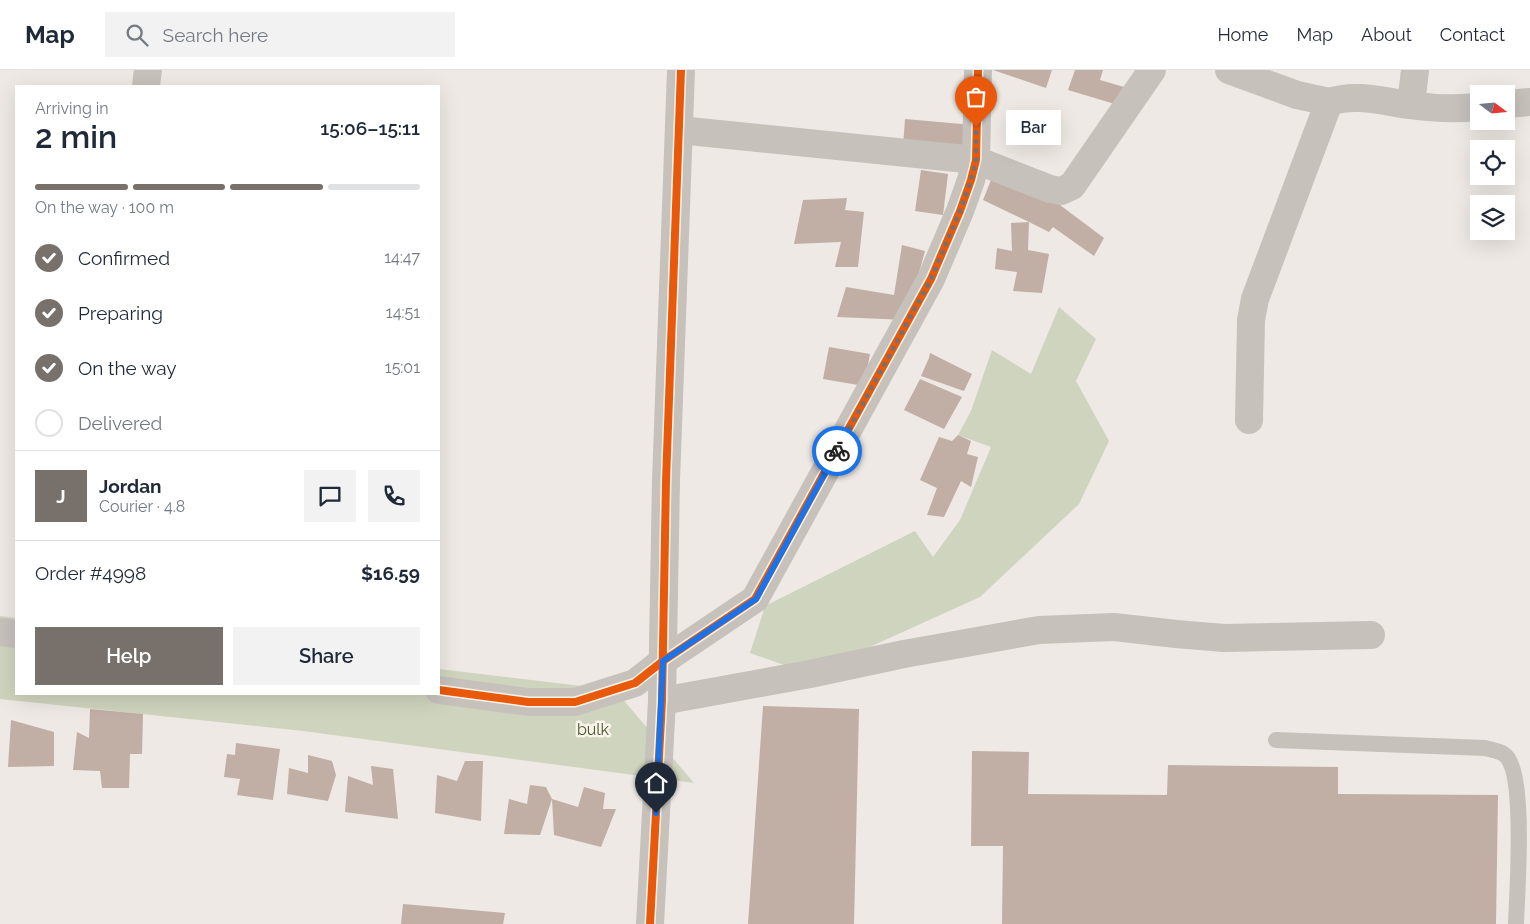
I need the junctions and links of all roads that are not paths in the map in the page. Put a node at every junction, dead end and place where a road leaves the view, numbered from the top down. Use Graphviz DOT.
graph roads {
  1 [pos="148,70"];
  2 [pos="681,70"];
  3 [pos="978,70"];
  4 [pos="1152,70"];
  5 [pos="1229,70"];
  6 [pos="1415,70"];
  7 [pos="146,85"];
  8 [pos="1329,102"];
  9 [pos="1530,102"];
  10 [pos="1515,103"];
  11 [pos="1411,105"];
  12 [pos="1470,107"];
  13 [pos="679,130"];
  14 [pos="976,160"];
  15 [pos="1249,420"];
  16 [pos="0,632"];
  17 [pos="15,634"];
  18 [pos="1371,635"];
  19 [pos="663,661"];
  20 [pos="440,690"];
  21 [pos="662,701"];
  22 [pos="1276,740"];
  23 [pos="650,924"];
  24 [pos="1516,924"];
  1 -- 7 [label="street"];
  2 -- 13 [label="street"];
  3 -- 14 [label="street"];
  4 -- 14 [label="street"];
  5 -- 8 [label="street"];
  6 -- 11 [label="street"];
  8 -- 11 [label="street"];
  8 -- 15 [label="street"];
  9 -- 10 [label="street"];
  11 -- 12 [label="street"];
  13 -- 14 [label="street"];
  13 -- 19 [label="street"];
  14 -- 19 [label="street"];
  16 -- 17 [label="street"];
  18 -- 21 [label="street"];
  19 -- 20 [label="street"];
  19 -- 21 [label="street"];
  21 -- 23 [label="street"];
  22 -- 24 [label="lane"];
}
